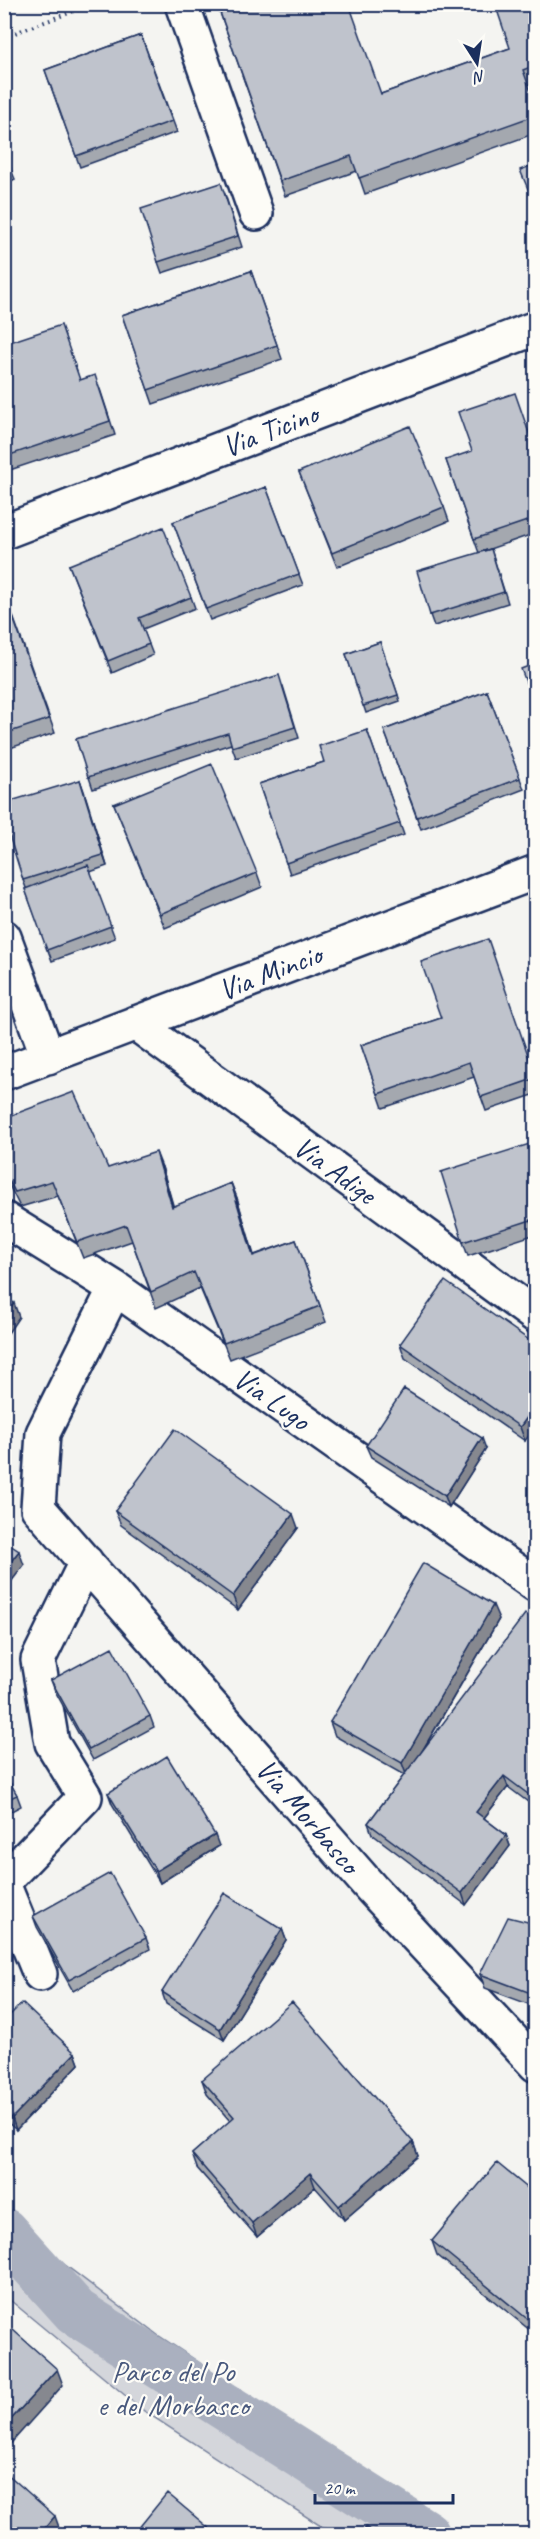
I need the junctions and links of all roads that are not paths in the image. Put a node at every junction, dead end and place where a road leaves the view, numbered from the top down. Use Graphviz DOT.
graph roads {
  1 [pos="182,4"];
  2 [pos="256,213"];
  3 [pos="536,328"];
  4 [pos="4,532"];
  5 [pos="536,872"];
  6 [pos="4,937"];
  7 [pos="135,1023"];
  8 [pos="48,1057"];
  9 [pos="4,1073"];
  10 [pos="4,1219"];
  11 [pos="115,1288"];
  12 [pos="536,1316"];
  13 [pos="86,1562"];
  14 [pos="536,1585"];
  15 [pos="4,1881"];
  16 [pos="4,1886"];
  17 [pos="40,1974"];
  18 [pos="536,2065"];
  1 -- 2 [label="street"];
  3 -- 4 [label="street, Via Ticino"];
  5 -- 7 [label="street, Via Mincio"];
  6 -- 8 [label="street"];
  7 -- 8 [label="street, Via Mincio"];
  7 -- 12 [label="street, Via Adige"];
  8 -- 9 [label="street, Via Mincio"];
  10 -- 11 [label="street, Via Lugo"];
  11 -- 13 [label="street, Via Morbasco"];
  11 -- 14 [label="street, Via Lugo"];
  13 -- 15 [label="street"];
  13 -- 18 [label="street, Via Morbasco"];
  16 -- 17 [label="street"];
}
